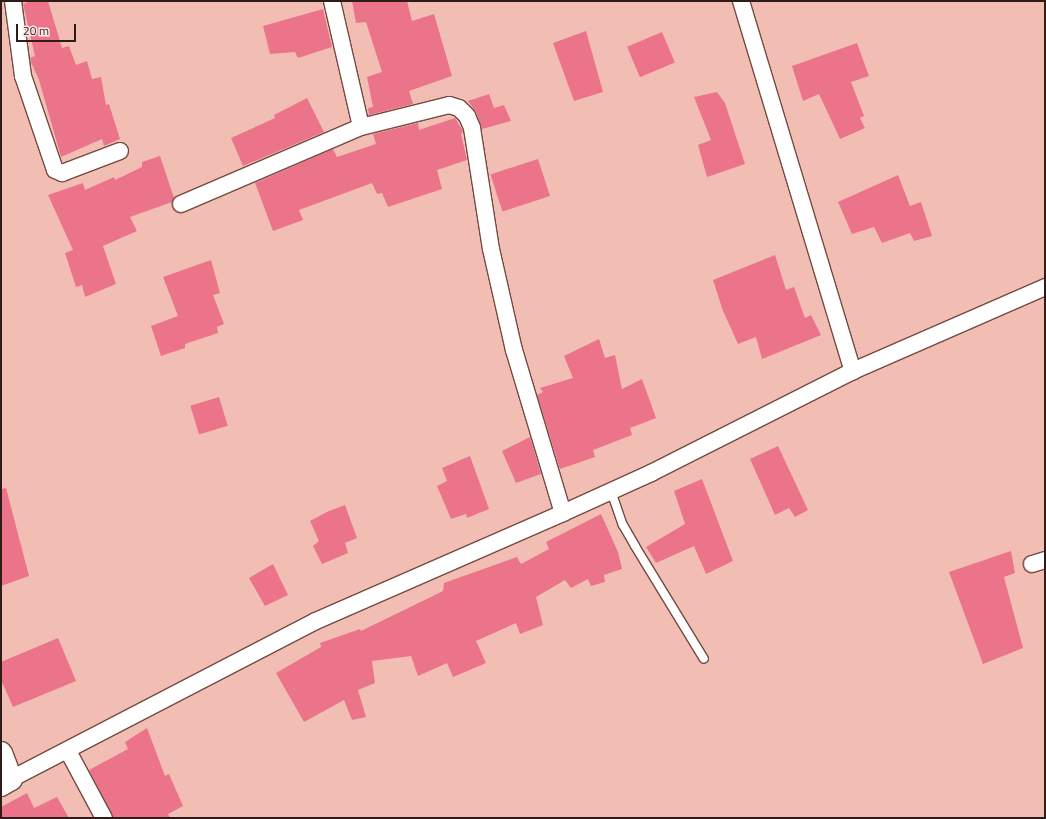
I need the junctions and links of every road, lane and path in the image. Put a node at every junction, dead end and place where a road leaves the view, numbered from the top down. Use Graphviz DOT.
graph roads {
  1 [pos="13,1"];
  2 [pos="332,1"];
  3 [pos="741,1"];
  4 [pos="361,127"];
  5 [pos="120,151"];
  6 [pos="181,204"];
  7 [pos="1045,287"];
  8 [pos="853,370"];
  9 [pos="611,491"];
  10 [pos="563,513"];
  11 [pos="704,659"];
  12 [pos="68,750"];
  13 [pos="1,753"];
  14 [pos="6,782"];
  15 [pos="104,818"];
  1 -- 5 [label="street"];
  2 -- 4 [label="street"];
  3 -- 8 [label="street"];
  4 -- 6 [label="street"];
  4 -- 10 [label="street"];
  7 -- 8 [label="street"];
  8 -- 9 [label="street"];
  9 -- 10 [label="street"];
  9 -- 11 [label="lane"];
  10 -- 12 [label="street"];
  12 -- 14 [label="street"];
  12 -- 15 [label="street"];
  13 -- 14 [label="street"];
}
